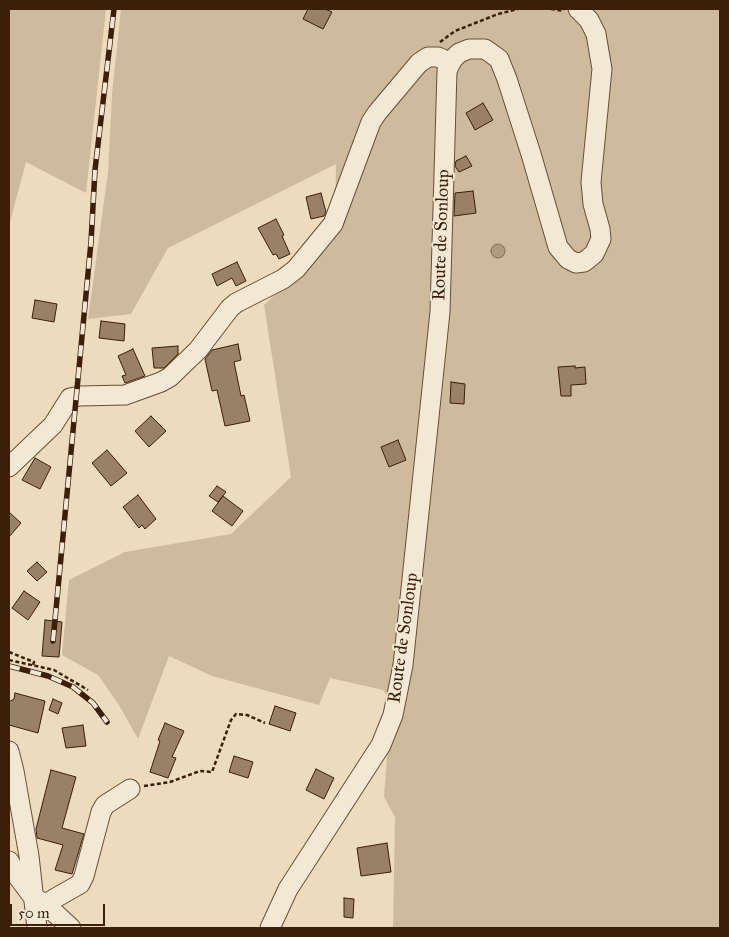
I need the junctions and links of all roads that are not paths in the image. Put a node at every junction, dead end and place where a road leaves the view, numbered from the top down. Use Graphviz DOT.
graph roads {
  1 [pos="578,9"];
  2 [pos="451,63"];
  3 [pos="9,467"];
  4 [pos="9,751"];
  5 [pos="130,789"];
  6 [pos="9,861"];
  7 [pos="39,901"];
  8 [pos="37,928"];
  9 [pos="72,928"];
  10 [pos="270,928"];
  1 -- 2 [label="street"];
  2 -- 3 [label="street"];
  2 -- 10 [label="street, Route de Sonloup"];
  4 -- 7 [label="street"];
  5 -- 7 [label="street"];
  6 -- 7 [label="street"];
  7 -- 8 [label="street"];
  7 -- 9 [label="street"];
}
